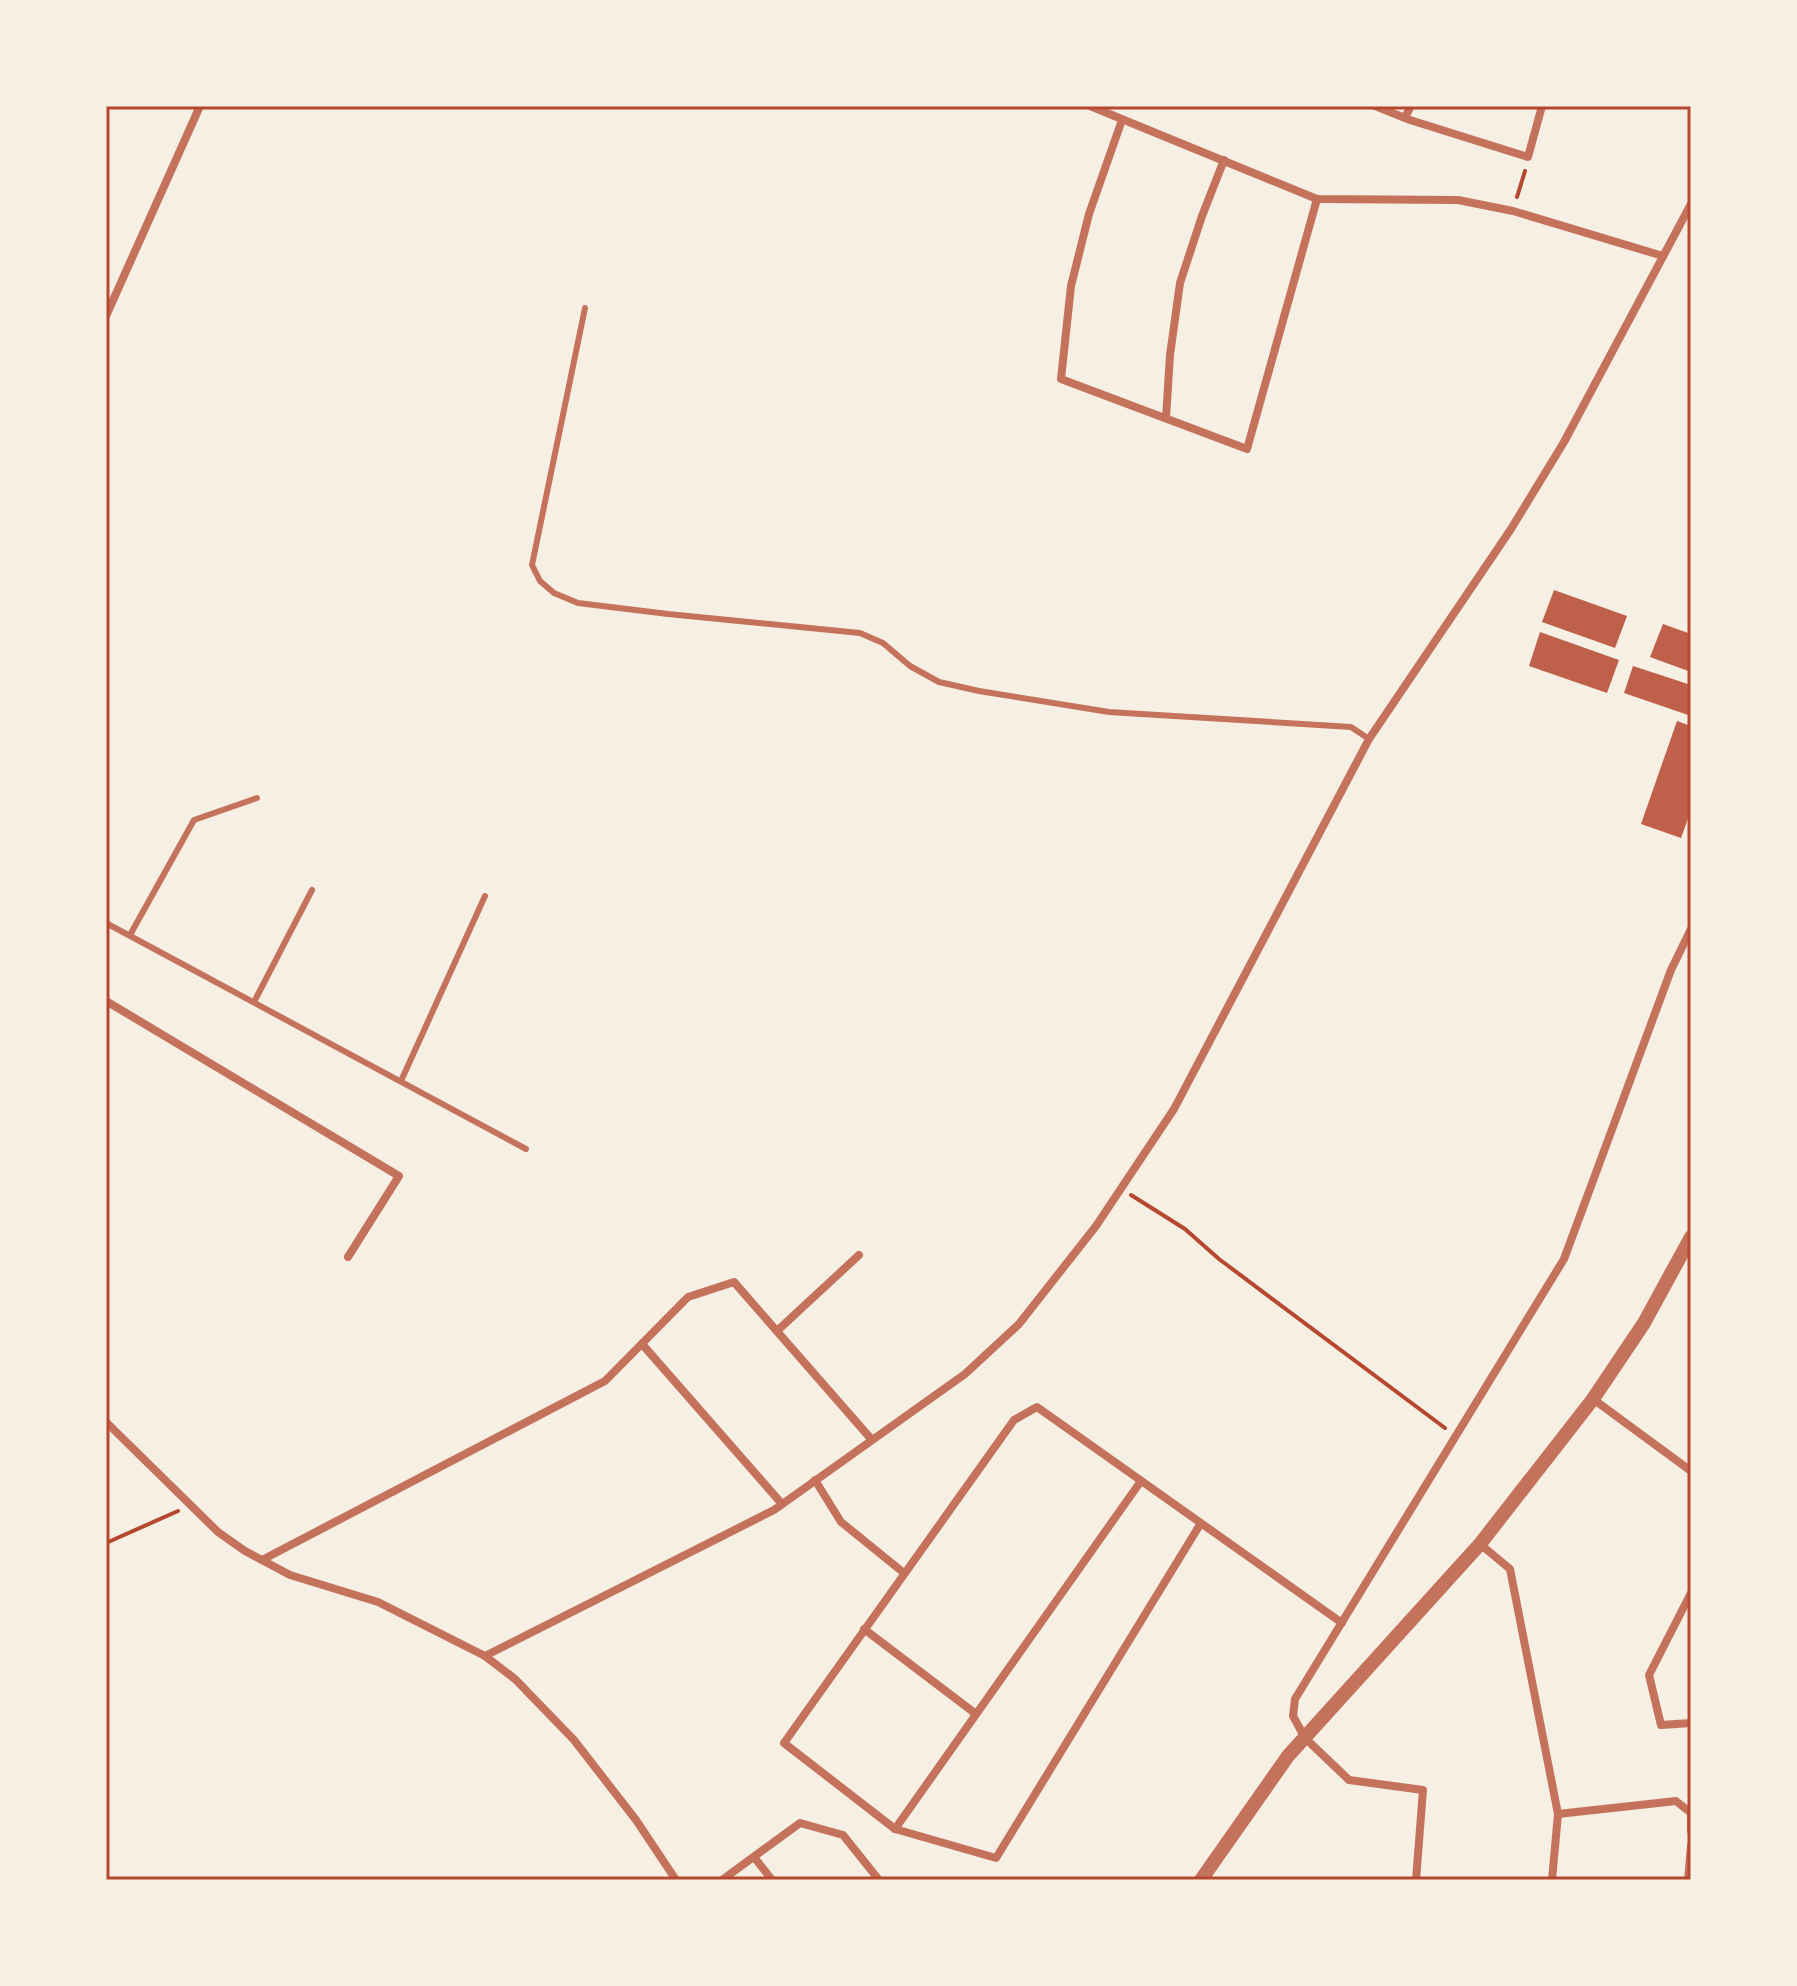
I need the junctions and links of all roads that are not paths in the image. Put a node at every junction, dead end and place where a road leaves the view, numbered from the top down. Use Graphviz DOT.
graph roads {
  1 [pos="200,106"];
  2 [pos="1090,106"];
  3 [pos="1375,106"];
  4 [pos="1411,106"];
  5 [pos="1542,106"];
  6 [pos="1405,117"];
  7 [pos="1122,120"];
  8 [pos="1224,160"];
  9 [pos="1317,199"];
  10 [pos="1691,204"];
  11 [pos="1663,256"];
  12 [pos="585,308"];
  13 [pos="106,316"];
  14 [pos="1166,418"];
  15 [pos="1369,739"];
  16 [pos="257,798"];
  17 [pos="312,890"];
  18 [pos="485,896"];
  19 [pos="106,923"];
  20 [pos="1691,929"];
  21 [pos="130,935"];
  22 [pos="106,1001"];
  23 [pos="254,1002"];
  24 [pos="401,1081"];
  25 [pos="526,1149"];
  26 [pos="1691,1237"];
  27 [pos="859,1255"];
  28 [pos="348,1257"];
  29 [pos="777,1331"];
  30 [pos="642,1344"];
  31 [pos="1593,1399"];
  32 [pos="106,1422"];
  33 [pos="872,1440"];
  34 [pos="1691,1471"];
  35 [pos="815,1480"];
  36 [pos="1141,1481"];
  37 [pos="782,1504"];
  38 [pos="1201,1523"];
  39 [pos="1480,1544"];
  40 [pos="262,1560"];
  41 [pos="904,1573"];
  42 [pos="1691,1593"];
  43 [pos="1342,1623"];
  44 [pos="864,1629"];
  45 [pos="485,1656"];
  46 [pos="976,1714"];
  47 [pos="1691,1723"];
  48 [pos="1305,1738"];
  49 [pos="1558,1814"];
  50 [pos="895,1829"];
  51 [pos="1691,1831"];
  52 [pos="1691,1846"];
  53 [pos="754,1857"];
  54 [pos="1205,1878"];
  55 [pos="676,1880"];
  56 [pos="722,1880"];
  57 [pos="772,1880"];
  58 [pos="879,1880"];
  59 [pos="1416,1880"];
  60 [pos="1552,1880"];
  61 [pos="1688,1880"];
  1 -- 13 [label="street"];
  2 -- 7 [label="street"];
  3 -- 6 [label="street"];
  4 -- 6 [label="street"];
  5 -- 6 [label="street"];
  7 -- 8 [label="street"];
  7 -- 14 [label="street"];
  8 -- 9 [label="street"];
  8 -- 14 [label="street"];
  9 -- 11 [label="street"];
  9 -- 14 [label="street"];
  10 -- 11 [label="street"];
  11 -- 15 [label="street"];
  12 -- 15 [label="lane"];
  15 -- 33 [label="street"];
  16 -- 21 [label="lane"];
  17 -- 23 [label="lane"];
  18 -- 24 [label="lane"];
  19 -- 21 [label="lane"];
  20 -- 43 [label="street"];
  21 -- 23 [label="lane"];
  22 -- 28 [label="street"];
  23 -- 24 [label="lane"];
  24 -- 25 [label="lane"];
  26 -- 31 [label="street"];
  27 -- 29 [label="street"];
  29 -- 30 [label="street"];
  29 -- 33 [label="street"];
  30 -- 37 [label="street"];
  30 -- 40 [label="street"];
  31 -- 34 [label="street"];
  31 -- 39 [label="street"];
  32 -- 40 [label="street"];
  33 -- 35 [label="street"];
  35 -- 37 [label="street"];
  35 -- 41 [label="street"];
  36 -- 38 [label="street"];
  36 -- 41 [label="street"];
  36 -- 46 [label="street"];
  37 -- 45 [label="street"];
  38 -- 43 [label="street"];
  38 -- 50 [label="street"];
  39 -- 48 [label="street"];
  39 -- 49 [label="street"];
  40 -- 45 [label="street"];
  41 -- 44 [label="street"];
  42 -- 47 [label="street"];
  43 -- 48 [label="street"];
  44 -- 46 [label="street"];
  44 -- 50 [label="street"];
  45 -- 55 [label="street"];
  46 -- 50 [label="street"];
  48 -- 54 [label="street"];
  48 -- 59 [label="street"];
  49 -- 51 [label="street"];
  49 -- 60 [label="street"];
  52 -- 61 [label="street"];
  53 -- 56 [label="street"];
  53 -- 57 [label="street"];
  53 -- 58 [label="street"];
}
